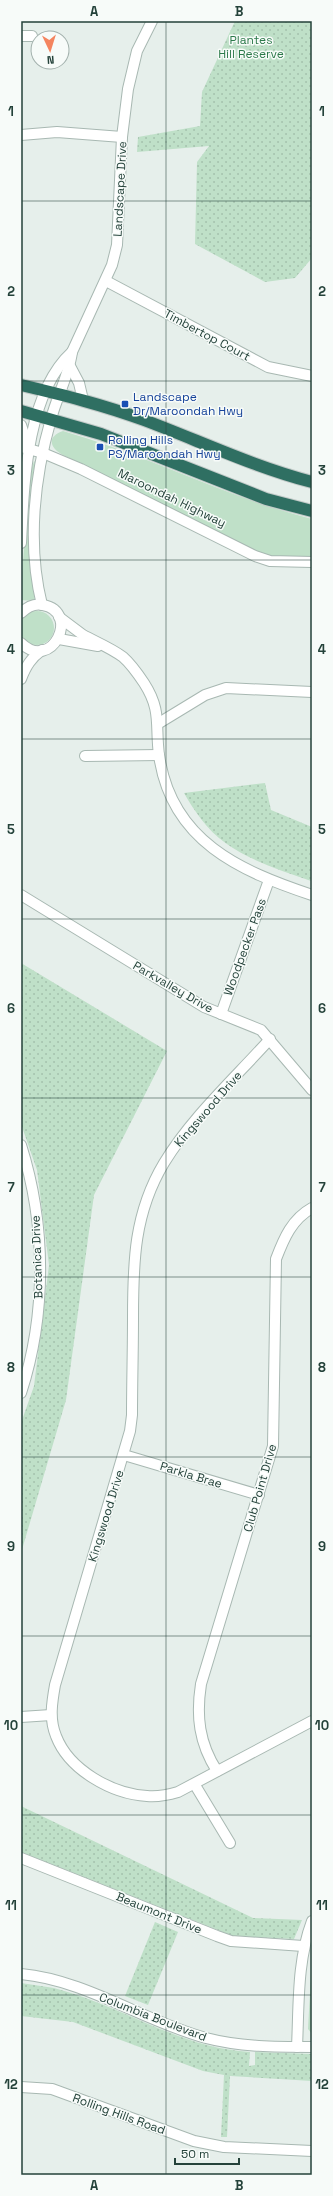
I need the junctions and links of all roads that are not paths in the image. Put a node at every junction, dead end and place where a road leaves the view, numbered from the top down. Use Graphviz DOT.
graph roads {
  1 [pos="152,21"];
  2 [pos="21,134"];
  3 [pos="122,137"];
  4 [pos="106,281"];
  5 [pos="72,352"];
  6 [pos="70,366"];
  7 [pos="312,376"];
  8 [pos="21,386"];
  9 [pos="45,390"];
  10 [pos="59,394"];
  11 [pos="84,400"];
  12 [pos="21,411"];
  13 [pos="38,415"];
  14 [pos="51,419"];
  15 [pos="21,425"];
  16 [pos="25,448"];
  17 [pos="43,453"];
  18 [pos="312,482"];
  19 [pos="312,510"];
  20 [pos="21,543"];
  21 [pos="312,562"];
  22 [pos="42,605"];
  23 [pos="22,609"];
  24 [pos="59,617"];
  25 [pos="58,639"];
  26 [pos="21,643"];
  27 [pos="108,648"];
  28 [pos="42,650"];
  29 [pos="21,679"];
  30 [pos="312,692"];
  31 [pos="159,723"];
  32 [pos="159,755"];
  33 [pos="85,756"];
  34 [pos="269,880"];
  35 [pos="21,895"];
  36 [pos="312,895"];
  37 [pos="221,1014"];
  38 [pos="270,1039"];
  39 [pos="312,1090"];
  40 [pos="21,1144"];
  41 [pos="312,1208"];
  42 [pos="21,1393"];
  43 [pos="124,1455"];
  44 [pos="259,1495"];
  45 [pos="51,1715"];
  46 [pos="21,1717"];
  47 [pos="312,1721"];
  48 [pos="217,1771"];
  49 [pos="195,1785"];
  50 [pos="230,1843"];
  51 [pos="21,1858"];
  52 [pos="312,1921"];
  53 [pos="303,1946"];
  54 [pos="21,1974"];
  55 [pos="297,2047"];
  56 [pos="312,2047"];
  57 [pos="21,2087"];
  58 [pos="312,2151"];
  1 -- 3 [label="street, Landscape Drive"];
  2 -- 3 [label="street"];
  3 -- 4 [label="street, Landscape Drive"];
  4 -- 5 [label="street, Landscape Drive"];
  4 -- 7 [label="street, Timbertop Court"];
  5 -- 6 [label="street, Landscape Drive"];
  5 -- 9 [label="street, Landscape Drive"];
  6 -- 10 [label="street, Landscape Drive"];
  6 -- 11 [label="street"];
  8 -- 9 [label="highway"];
  9 -- 10 [label="highway"];
  9 -- 13 [label="street, Landscape Drive"];
  10 -- 11 [label="highway"];
  10 -- 14 [label="street, Landscape Drive"];
  11 -- 18 [label="highway"];
  12 -- 13 [label="highway"];
  13 -- 14 [label="highway"];
  13 -- 16 [label="street, Landscape Drive"];
  14 -- 17 [label="street, Landscape Drive"];
  14 -- 19 [label="highway"];
  15 -- 16 [label="street"];
  16 -- 17 [label="street, Maroondah Highway"];
  16 -- 20 [label="street, Landscape Drive"];
  17 -- 21 [label="street, Maroondah Highway"];
  17 -- 22 [label="street, Landscape Drive"];
  22 -- 23 [label="street"];
  22 -- 24 [label="street"];
  24 -- 25 [label="street"];
  24 -- 27 [label="street"];
  25 -- 27 [label="street"];
  25 -- 28 [label="street"];
  26 -- 28 [label="street"];
  27 -- 31 [label="street"];
  28 -- 29 [label="street"];
  30 -- 31 [label="street"];
  31 -- 32 [label="street"];
  32 -- 33 [label="street"];
  32 -- 34 [label="street"];
  34 -- 36 [label="street"];
  34 -- 37 [label="street, Woodpecker Pass"];
  35 -- 37 [label="street, Parkvalley Drive"];
  37 -- 38 [label="street, Parkvalley Drive"];
  38 -- 39 [label="street, Parkvalley Drive"];
  38 -- 43 [label="street, Kingswood Drive"];
  40 -- 42 [label="street, Botanica Drive"];
  41 -- 44 [label="street, Club Point Drive"];
  43 -- 44 [label="street, Parkla Brae"];
  43 -- 45 [label="street, Kingswood Drive"];
  44 -- 48 [label="street, Club Point Drive"];
  45 -- 46 [label="street"];
  45 -- 49 [label="street, Kingswood Drive"];
  47 -- 48 [label="street, Kingswood Drive"];
  48 -- 49 [label="street, Kingswood Drive"];
  49 -- 50 [label="street"];
  51 -- 53 [label="street, Beaumont Drive"];
  52 -- 53 [label="street"];
  53 -- 55 [label="street"];
  54 -- 55 [label="street, Columbia Boulevard"];
  55 -- 56 [label="street, Columbia Boulevard"];
  57 -- 58 [label="street, Rolling Hills Road"];
}
